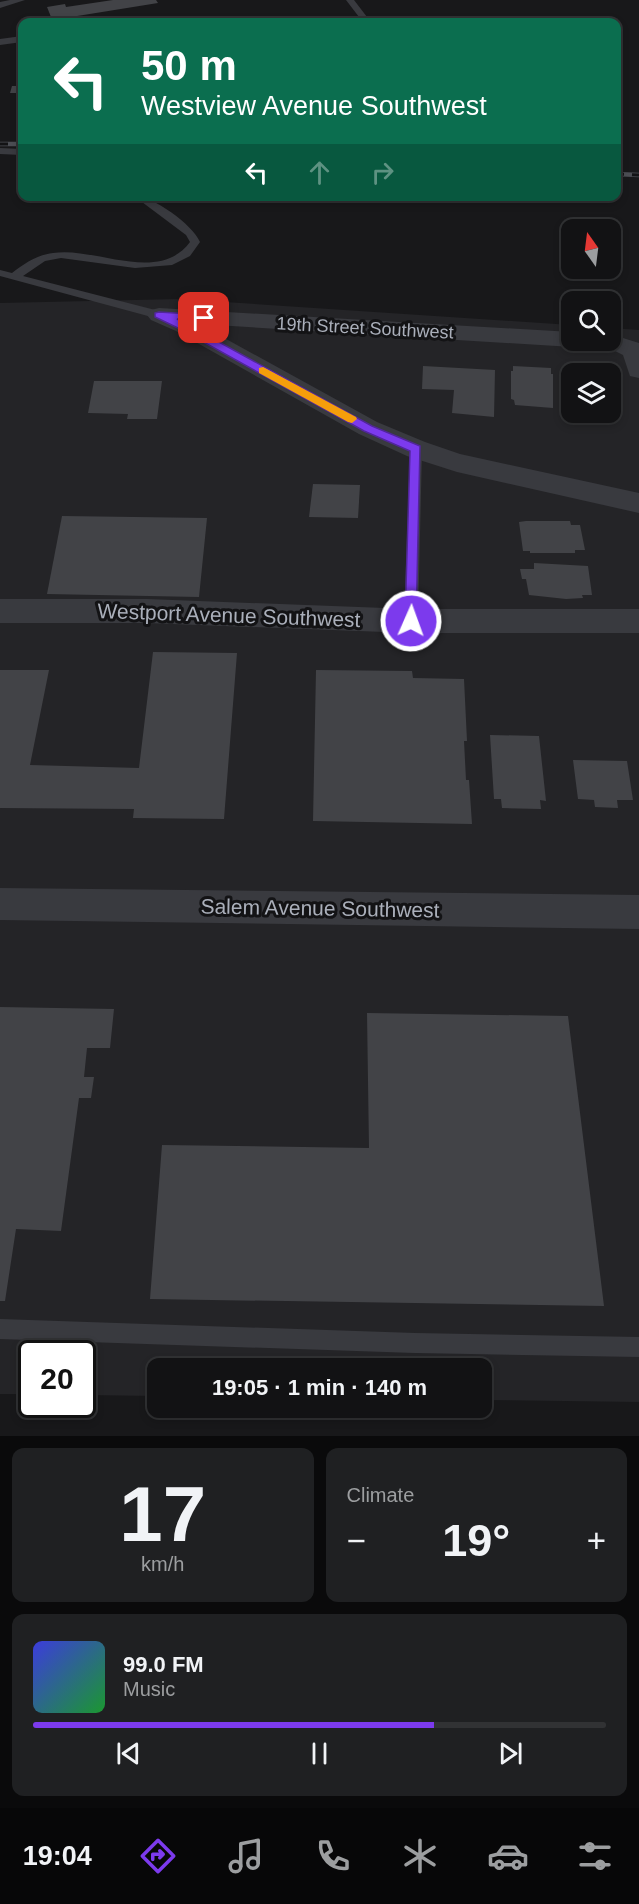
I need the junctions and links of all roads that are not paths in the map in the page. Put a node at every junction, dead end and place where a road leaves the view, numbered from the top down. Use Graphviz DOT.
graph roads {
  1 [pos="21,0"];
  2 [pos="350,0"];
  3 [pos="0,5"];
  4 [pos="363,18"];
  5 [pos="18,40"];
  6 [pos="0,42"];
  7 [pos="0,151"];
  8 [pos="18,152"];
  9 [pos="146,201"];
  10 [pos="0,273"];
  11 [pos="14,277"];
  12 [pos="159,315"];
  13 [pos="561,339"];
  14 [pos="621,344"];
  15 [pos="639,370"];
  16 [pos="416,449"];
  17 [pos="639,503"];
  18 [pos="0,611"];
  19 [pos="411,621"];
  20 [pos="639,621"];
  21 [pos="0,904"];
  22 [pos="639,912"];
  23 [pos="0,1329"];
  24 [pos="639,1347"];
  1 -- 3 [label="lane"];
  2 -- 4 [label="lane"];
  5 -- 6 [label="lane"];
  7 -- 8 [label="lane"];
  9 -- 11 [label="lane"];
  10 -- 11 [label="lane"];
  11 -- 12 [label="lane"];
  12 -- 13 [label="street, 19th Street Southwest"];
  12 -- 16 [label="street"];
  14 -- 15 [label="street"];
  16 -- 17 [label="street"];
  16 -- 19 [label="lane"];
  18 -- 19 [label="street, Westport Avenue Southwest"];
  19 -- 20 [label="street, Westport Avenue Southwest"];
  21 -- 22 [label="street, Salem Avenue Southwest"];
  23 -- 24 [label="lane"];
}
